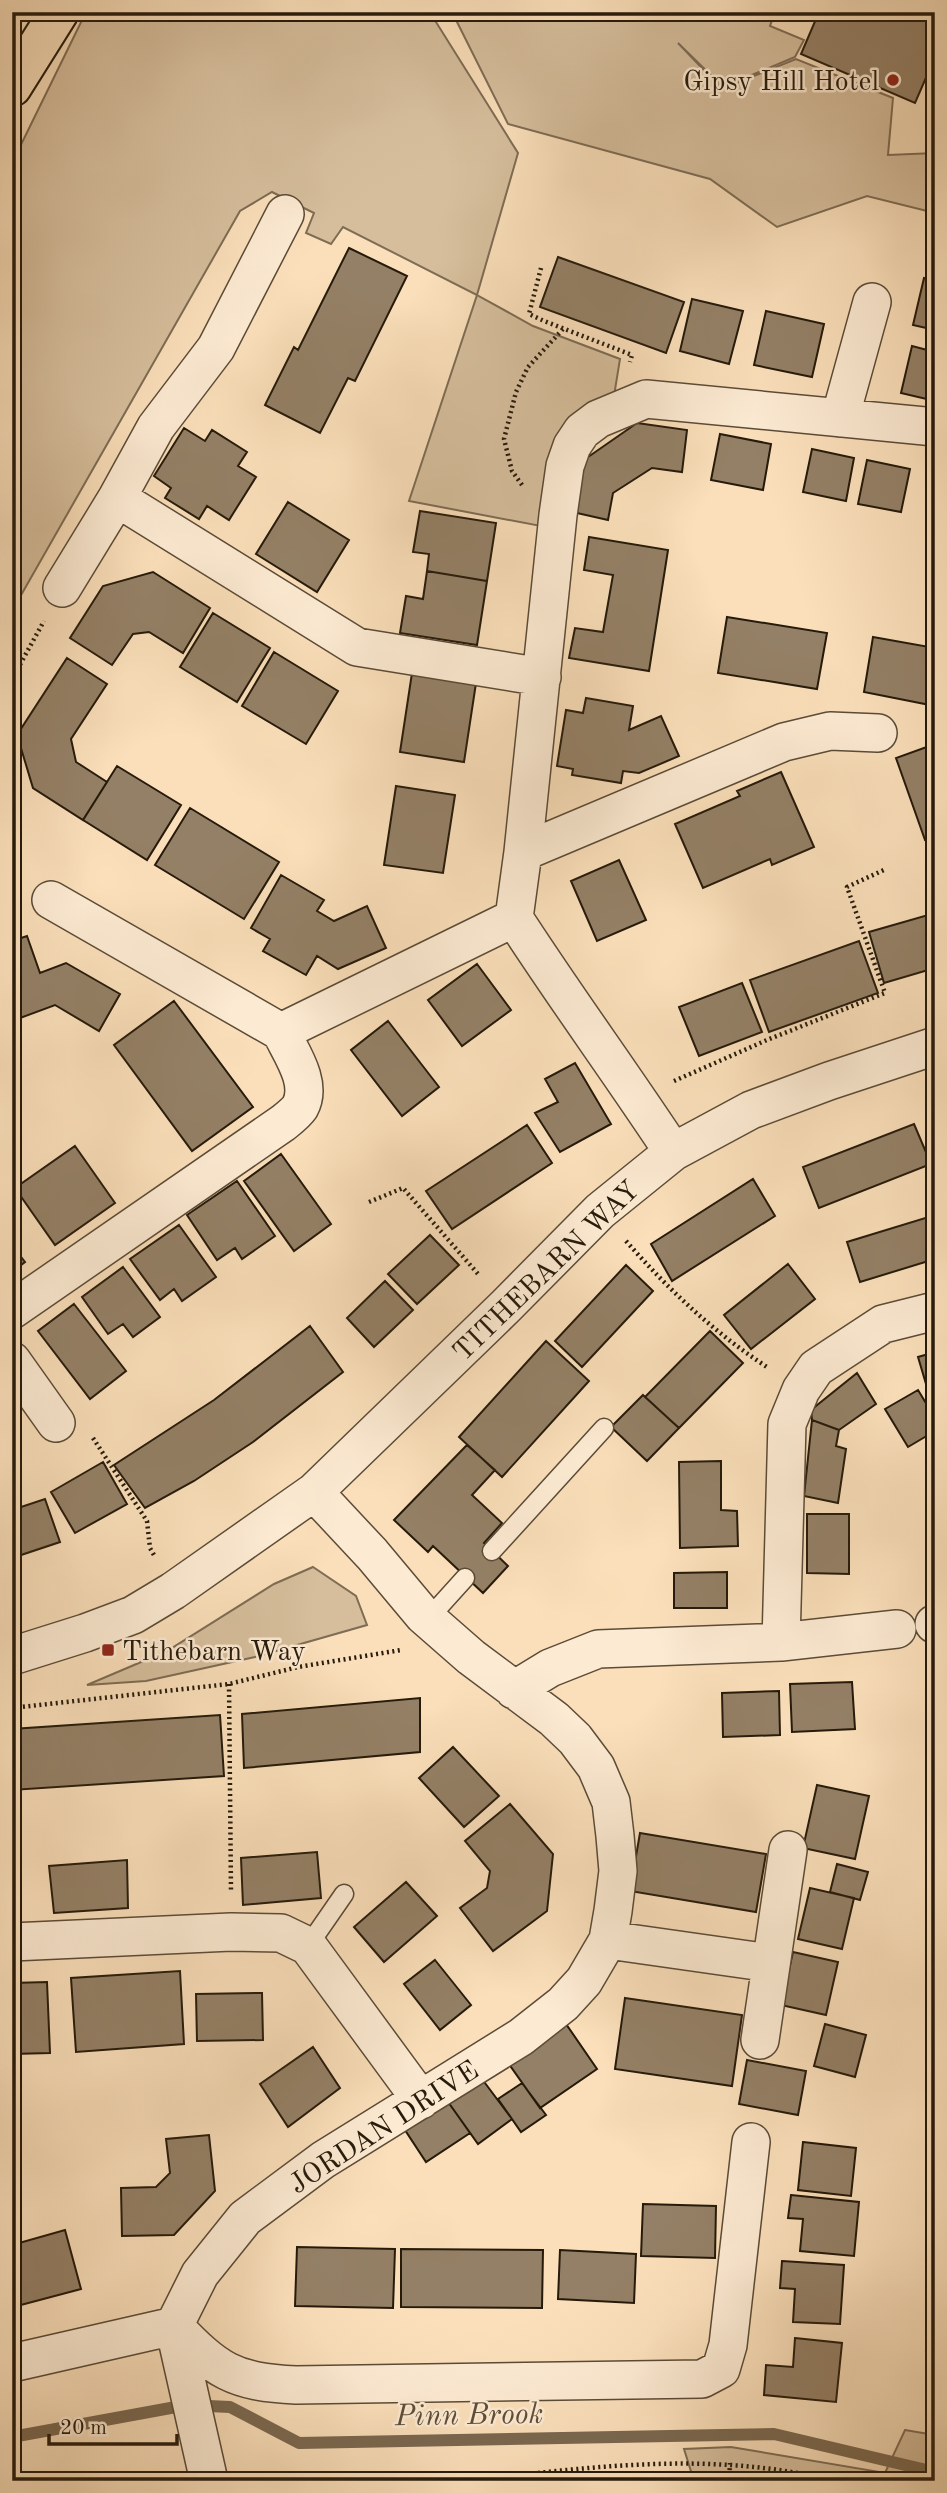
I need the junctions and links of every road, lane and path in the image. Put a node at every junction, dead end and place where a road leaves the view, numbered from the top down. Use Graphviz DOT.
graph roads {
  1 [pos="59,12"];
  2 [pos="12,87"];
  3 [pos="285,214"];
  4 [pos="541,268"];
  5 [pos="872,302"];
  6 [pos="563,329"];
  7 [pos="621,408"];
  8 [pos="840,418"];
  9 [pos="935,427"];
  10 [pos="117,498"];
  11 [pos="557,523"];
  12 [pos="62,588"];
  13 [pos="542,677"];
  14 [pos="12,679"];
  15 [pos="877,733"];
  16 [pos="523,852"];
  17 [pos="886,869"];
  18 [pos="51,900"];
  19 [pos="514,918"];
  20 [pos="281,1032"];
  21 [pos="935,1046"];
  22 [pos="638,1097"];
  23 [pos="673,1152"];
  24 [pos="369,1202"];
  25 [pos="600,1211"];
  26 [pos="506,1306"];
  27 [pos="12,1310"];
  28 [pos="935,1311"];
  29 [pos="736,1346"];
  30 [pos="12,1361"];
  31 [pos="56,1423"];
  32 [pos="604,1428"];
  33 [pos="314,1492"];
  34 [pos="150,1548"];
  35 [pos="492,1551"];
  36 [pos="465,1578"];
  37 [pos="897,1629"];
  38 [pos="441,1630"];
  39 [pos="781,1642"];
  40 [pos="12,1656"];
  41 [pos="229,1684"];
  42 [pos="514,1690"];
  43 [pos="13,1708"];
  44 [pos="788,1850"];
  45 [pos="231,1856"];
  46 [pos="344,1894"];
  47 [pos="608,1940"];
  48 [pos="12,1942"];
  49 [pos="308,1946"];
  50 [pos="770,1963"];
  51 [pos="760,2040"];
  52 [pos="421,2100"];
  53 [pos="751,2142"];
  54 [pos="174,2326"];
  55 [pos="12,2364"];
  56 [pos="730,2463"];
  57 [pos="209,2481"];
  58 [pos="467,2481"];
  59 [pos="729,2481"];
  60 [pos="834,2481"];
  1 -- 2 [label="highway"];
  3 -- 10 [label="street"];
  4 -- 6 [label="path"];
  5 -- 8 [label="street"];
  6 -- 7 [label="path"];
  6 -- 11 [label="path"];
  7 -- 8 [label="street"];
  7 -- 11 [label="street"];
  8 -- 9 [label="street"];
  10 -- 12 [label="street"];
  10 -- 13 [label="street"];
  11 -- 13 [label="street"];
  12 -- 14 [label="path"];
  13 -- 16 [label="street"];
  15 -- 16 [label="street"];
  16 -- 19 [label="street"];
  17 -- 22 [label="path"];
  18 -- 20 [label="street"];
  19 -- 20 [label="street"];
  19 -- 22 [label="street"];
  20 -- 27 [label="street"];
  21 -- 23 [label="street, TITHEBARN WAY"];
  22 -- 23 [label="street"];
  23 -- 25 [label="street, TITHEBARN WAY"];
  24 -- 26 [label="path"];
  25 -- 26 [label="street, TITHEBARN WAY"];
  25 -- 29 [label="path"];
  26 -- 33 [label="street, TITHEBARN WAY"];
  28 -- 39 [label="street"];
  30 -- 31 [label="street"];
  31 -- 34 [label="path"];
  32 -- 35 [label="lane"];
  33 -- 38 [label="street, JORDAN DRIVE"];
  33 -- 40 [label="street, TITHEBARN WAY"];
  36 -- 38 [label="lane"];
  37 -- 39 [label="street"];
  38 -- 41 [label="path"];
  38 -- 42 [label="street, JORDAN DRIVE"];
  39 -- 42 [label="street"];
  41 -- 43 [label="path"];
  41 -- 45 [label="path"];
  42 -- 47 [label="street, JORDAN DRIVE"];
  44 -- 50 [label="street"];
  46 -- 49 [label="lane"];
  47 -- 50 [label="street"];
  47 -- 52 [label="street, JORDAN DRIVE"];
  48 -- 49 [label="street"];
  49 -- 52 [label="street"];
  50 -- 51 [label="street"];
  52 -- 54 [label="street, JORDAN DRIVE"];
  53 -- 54 [label="street"];
  54 -- 55 [label="street"];
  54 -- 57 [label="street"];
  56 -- 58 [label="path"];
  56 -- 59 [label="path"];
  56 -- 60 [label="path"];
}
